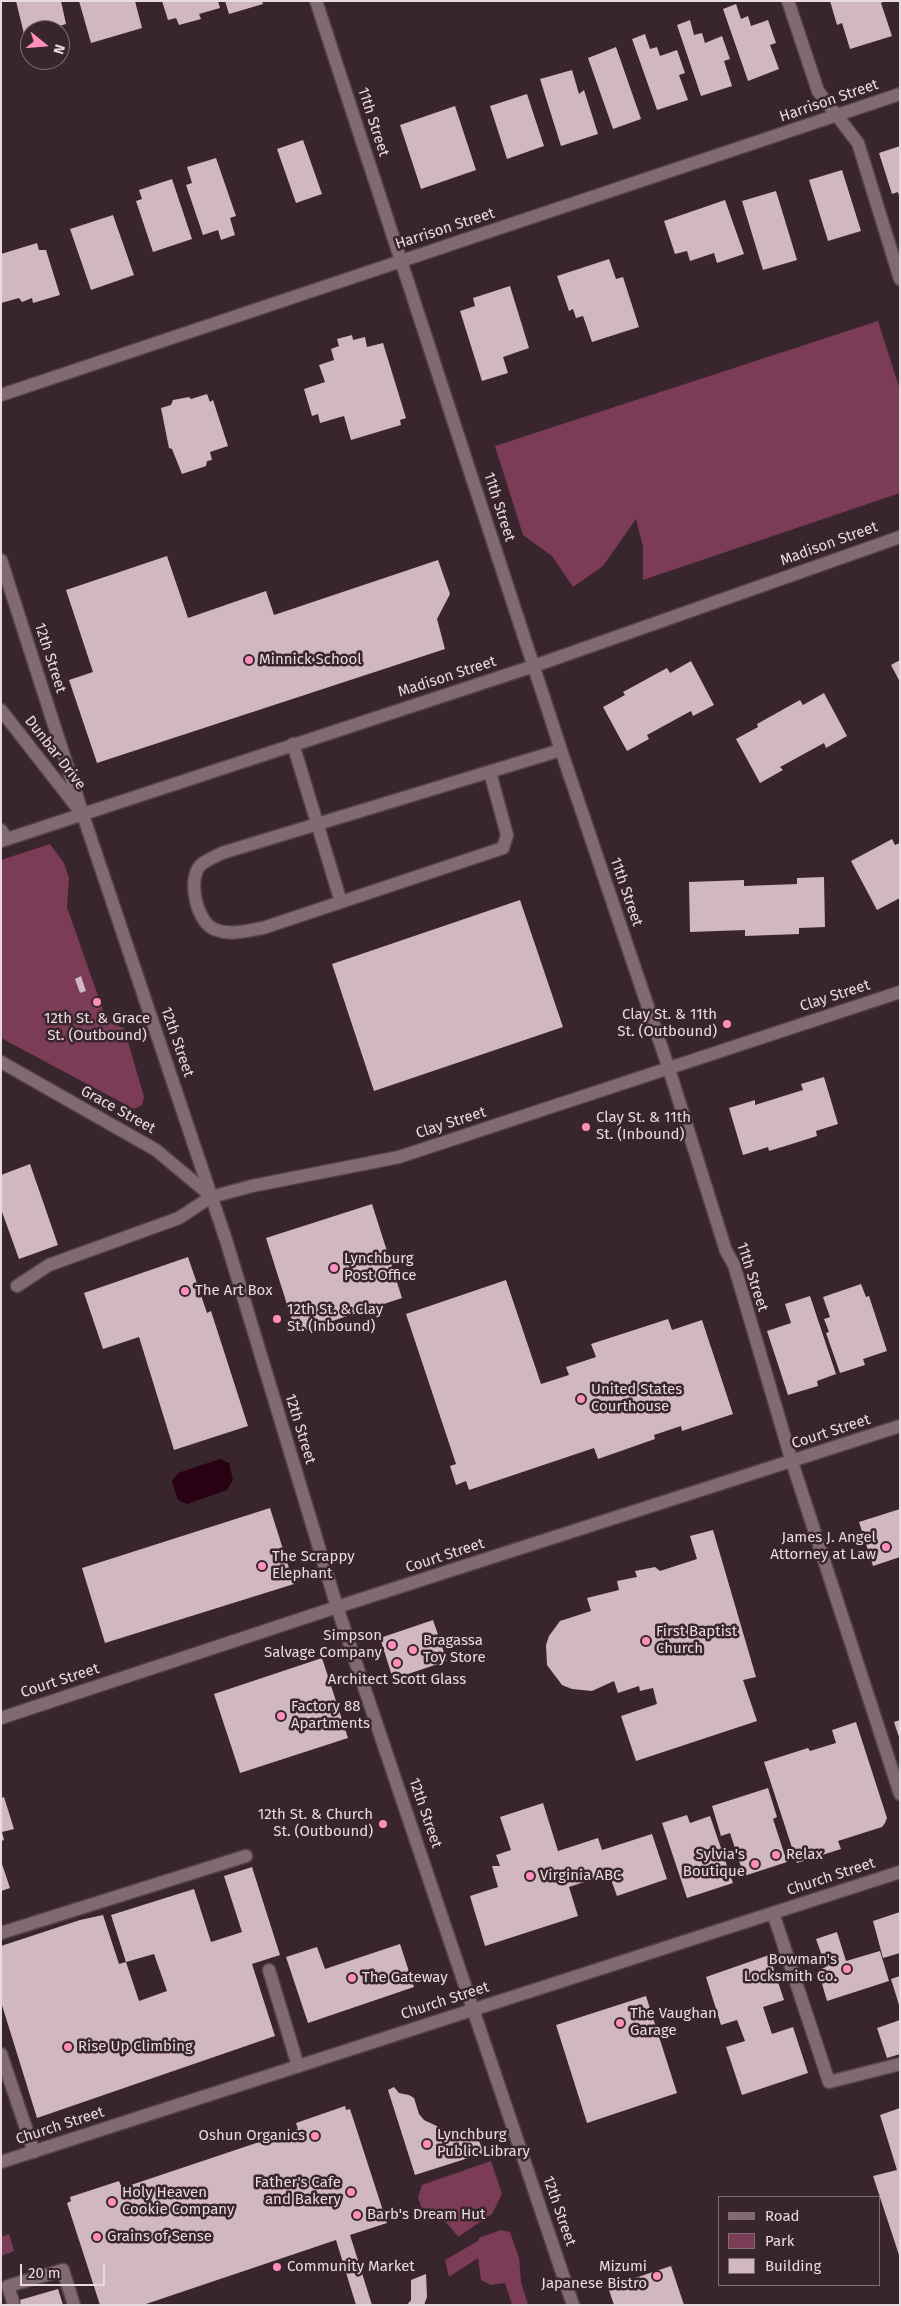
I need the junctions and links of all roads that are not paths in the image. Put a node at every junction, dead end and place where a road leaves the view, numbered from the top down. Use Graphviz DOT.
graph roads {
  1 [pos="316,1"];
  2 [pos="788,1"];
  3 [pos="900,94"];
  4 [pos="838,115"];
  5 [pos="401,260"];
  6 [pos="900,279"];
  7 [pos="1,395"];
  8 [pos="900,536"];
  9 [pos="1,560"];
  10 [pos="534,666"];
  11 [pos="1,710"];
  12 [pos="293,744"];
  13 [pos="561,750"];
  14 [pos="490,772"];
  15 [pos="83,815"];
  16 [pos="318,824"];
  17 [pos="3,837"];
  18 [pos="341,902"];
  19 [pos="900,992"];
  20 [pos="1,1062"];
  21 [pos="668,1069"];
  22 [pos="211,1196"];
  23 [pos="17,1286"];
  24 [pos="900,1426"];
  25 [pos="792,1462"];
  26 [pos="336,1607"];
  27 [pos="1,1718"];
  28 [pos="900,1794"];
  29 [pos="246,1856"];
  30 [pos="900,1872"];
  31 [pos="773,1913"];
  32 [pos="1,1934"];
  33 [pos="269,1970"];
  34 [pos="474,2009"];
  35 [pos="1,2054"];
  36 [pos="900,2064"];
  37 [pos="298,2066"];
  38 [pos="34,2152"];
  39 [pos="1,2162"];
  40 [pos="13,2302"];
  41 [pos="74,2305"];
  42 [pos="573,2305"];
  1 -- 5 [label="street, 11th Street"];
  2 -- 4 [label="street"];
  3 -- 4 [label="street, Harrison Street"];
  4 -- 5 [label="street, Harrison Street"];
  4 -- 6 [label="street"];
  5 -- 7 [label="street, Harrison Street"];
  5 -- 10 [label="street, 11th Street"];
  8 -- 10 [label="street, Madison Street"];
  9 -- 15 [label="street, 12th Street"];
  10 -- 12 [label="street, Madison Street"];
  10 -- 13 [label="street, 11th Street"];
  11 -- 15 [label="street, Dunbar Drive"];
  12 -- 15 [label="street, Madison Street"];
  12 -- 16 [label="street"];
  13 -- 14 [label="street"];
  13 -- 21 [label="street, 11th Street"];
  14 -- 16 [label="street"];
  14 -- 18 [label="street"];
  15 -- 17 [label="street, Madison Street"];
  15 -- 22 [label="street, 12th Street"];
  16 -- 18 [label="street"];
  16 -- 18 [label="street"];
  19 -- 21 [label="street, Clay Street"];
  20 -- 22 [label="street, Grace Street"];
  21 -- 22 [label="street, Clay Street"];
  21 -- 25 [label="street, 11th Street"];
  22 -- 23 [label="street, Clay Street"];
  22 -- 26 [label="street, 12th Street"];
  24 -- 25 [label="street, Court Street"];
  25 -- 26 [label="street, Court Street"];
  25 -- 28 [label="street, 11th Street"];
  26 -- 27 [label="street, Court Street"];
  26 -- 34 [label="street, 12th Street"];
  29 -- 32 [label="street"];
  30 -- 31 [label="street, Church Street"];
  31 -- 34 [label="street, Church Street"];
  31 -- 36 [label="street"];
  33 -- 37 [label="street"];
  34 -- 37 [label="street, Church Street"];
  34 -- 42 [label="street, 12th Street"];
  35 -- 38 [label="street"];
  37 -- 38 [label="street, Church Street"];
  38 -- 39 [label="street, Church Street"];
  40 -- 41 [label="street"];
}
